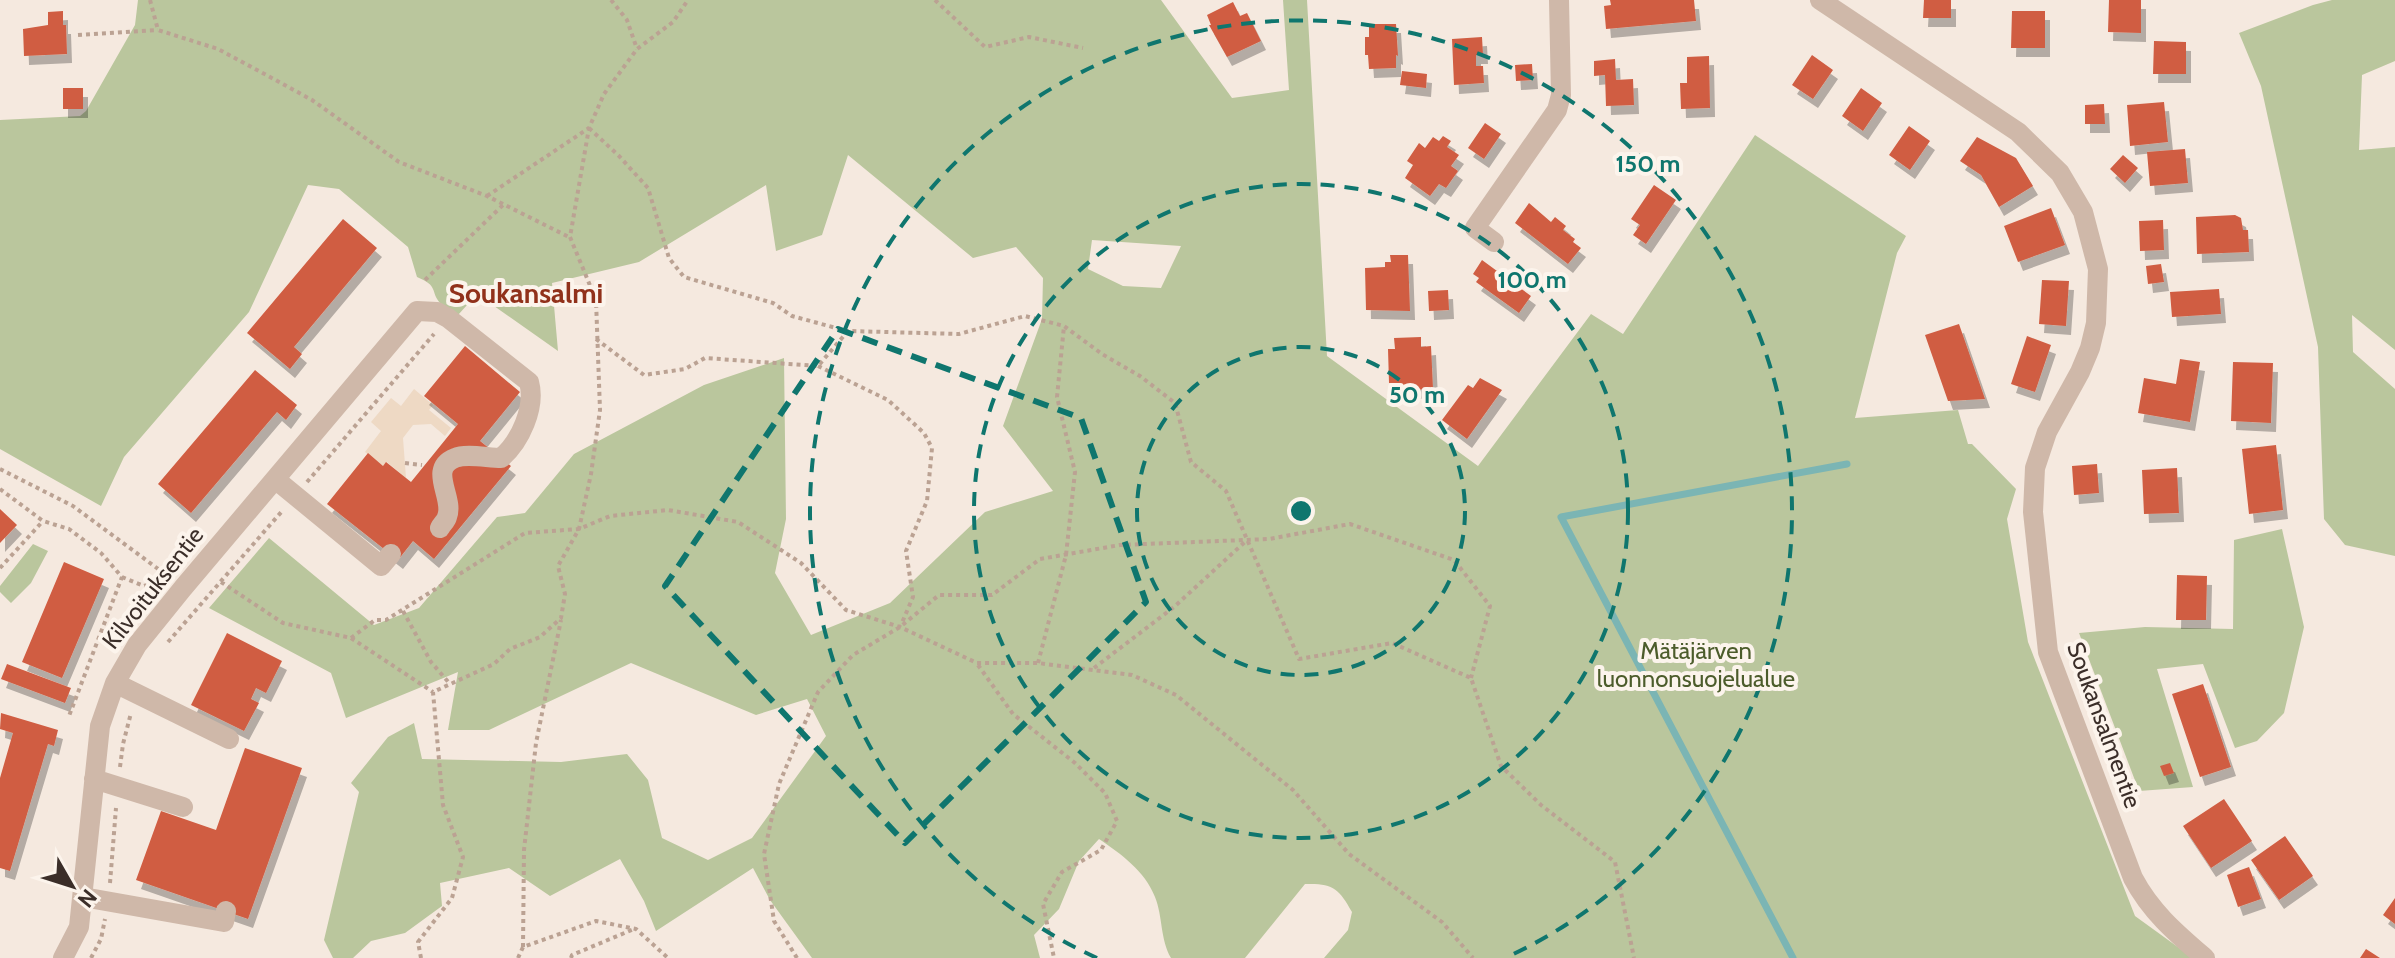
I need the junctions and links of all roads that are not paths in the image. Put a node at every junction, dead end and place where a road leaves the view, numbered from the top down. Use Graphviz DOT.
graph roads {
  1 [pos="1559,0"];
  2 [pos="1820,0"];
  3 [pos="1494,242"];
  4 [pos="275,479"];
  5 [pos="440,528"];
  6 [pos="391,554"];
  7 [pos="115,683"];
  8 [pos="229,739"];
  9 [pos="94,779"];
  10 [pos="183,807"];
  11 [pos="83,897"];
  12 [pos="226,911"];
  13 [pos="63,958"];
  14 [pos="2205,958"];
  1 -- 3 [label="street"];
  2 -- 14 [label="street, Soukansalmentie"];
  4 -- 5 [label="street, Kilvoituksentie"];
  4 -- 6 [label="street"];
  4 -- 7 [label="street, Kilvoituksentie"];
  7 -- 8 [label="street"];
  7 -- 9 [label="street, Kilvoituksentie"];
  9 -- 10 [label="street"];
  9 -- 11 [label="street, Kilvoituksentie"];
  11 -- 12 [label="street"];
  11 -- 13 [label="street, Kilvoituksentie"];
}
